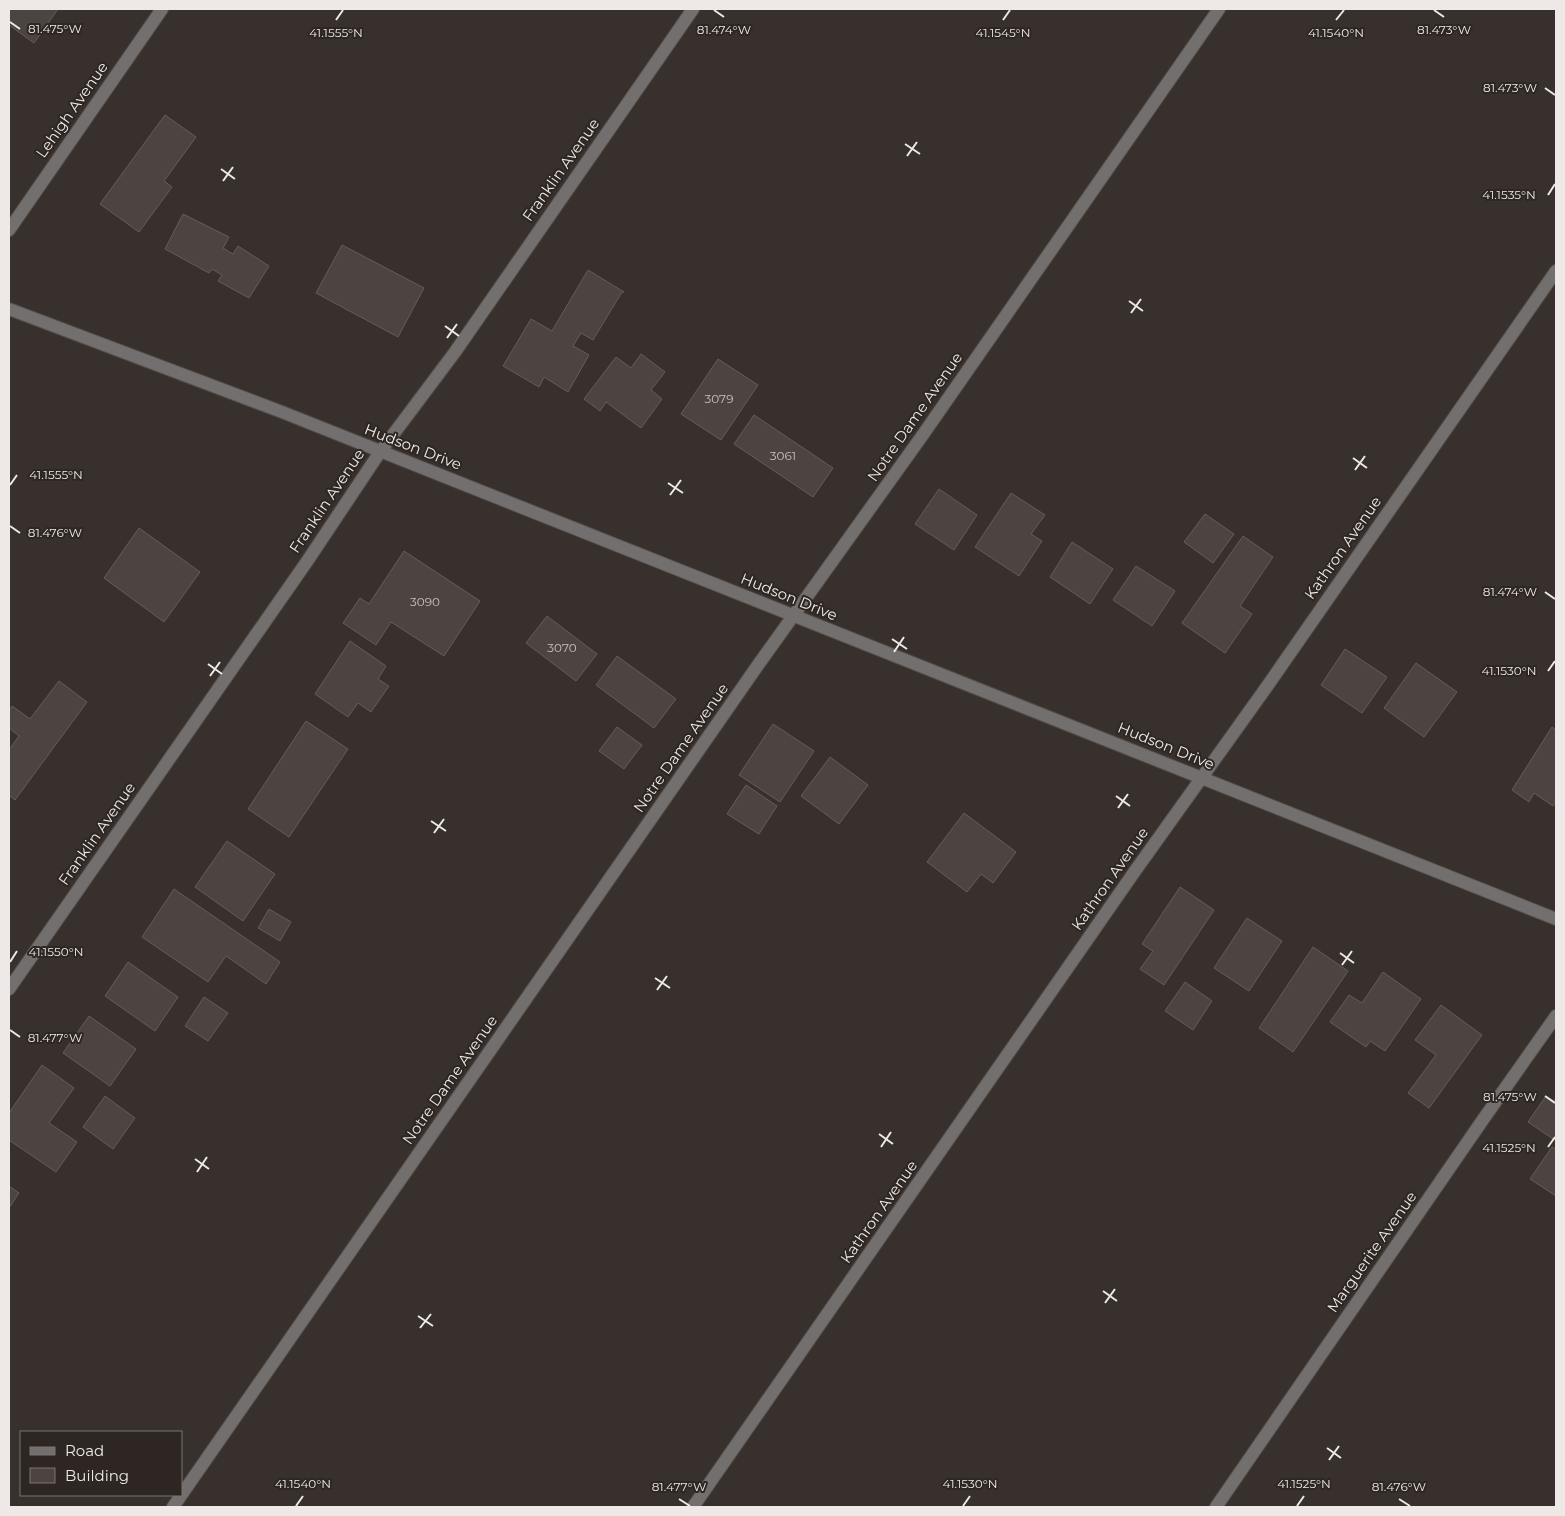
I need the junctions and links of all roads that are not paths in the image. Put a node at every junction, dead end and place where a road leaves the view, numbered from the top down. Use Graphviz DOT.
graph roads {
  1 [pos="162,9"];
  2 [pos="693,9"];
  3 [pos="1220,9"];
  4 [pos="9,230"];
  5 [pos="1556,271"];
  6 [pos="9,309"];
  7 [pos="380,452"];
  8 [pos="792,616"];
  9 [pos="1201,778"];
  10 [pos="1556,919"];
  11 [pos="9,989"];
  12 [pos="1556,1016"];
  13 [pos="182,1494"];
  14 [pos="181,1496"];
  15 [pos="173,1507"];
  16 [pos="693,1507"];
  17 [pos="1216,1507"];
  1 -- 4 [label="street, Lehigh Avenue"];
  2 -- 7 [label="street, Franklin Avenue"];
  3 -- 8 [label="street, Notre Dame Avenue"];
  5 -- 9 [label="street, Kathron Avenue"];
  6 -- 7 [label="street, Hudson Drive"];
  7 -- 8 [label="street, Hudson Drive"];
  7 -- 11 [label="street, Franklin Avenue"];
  8 -- 9 [label="street, Hudson Drive"];
  8 -- 13 [label="street, Notre Dame Avenue"];
  9 -- 10 [label="street, Hudson Drive"];
  9 -- 16 [label="street, Kathron Avenue"];
  12 -- 17 [label="street, Marguerite Avenue"];
  14 -- 15 [label="street, Notre Dame Avenue"];
}
